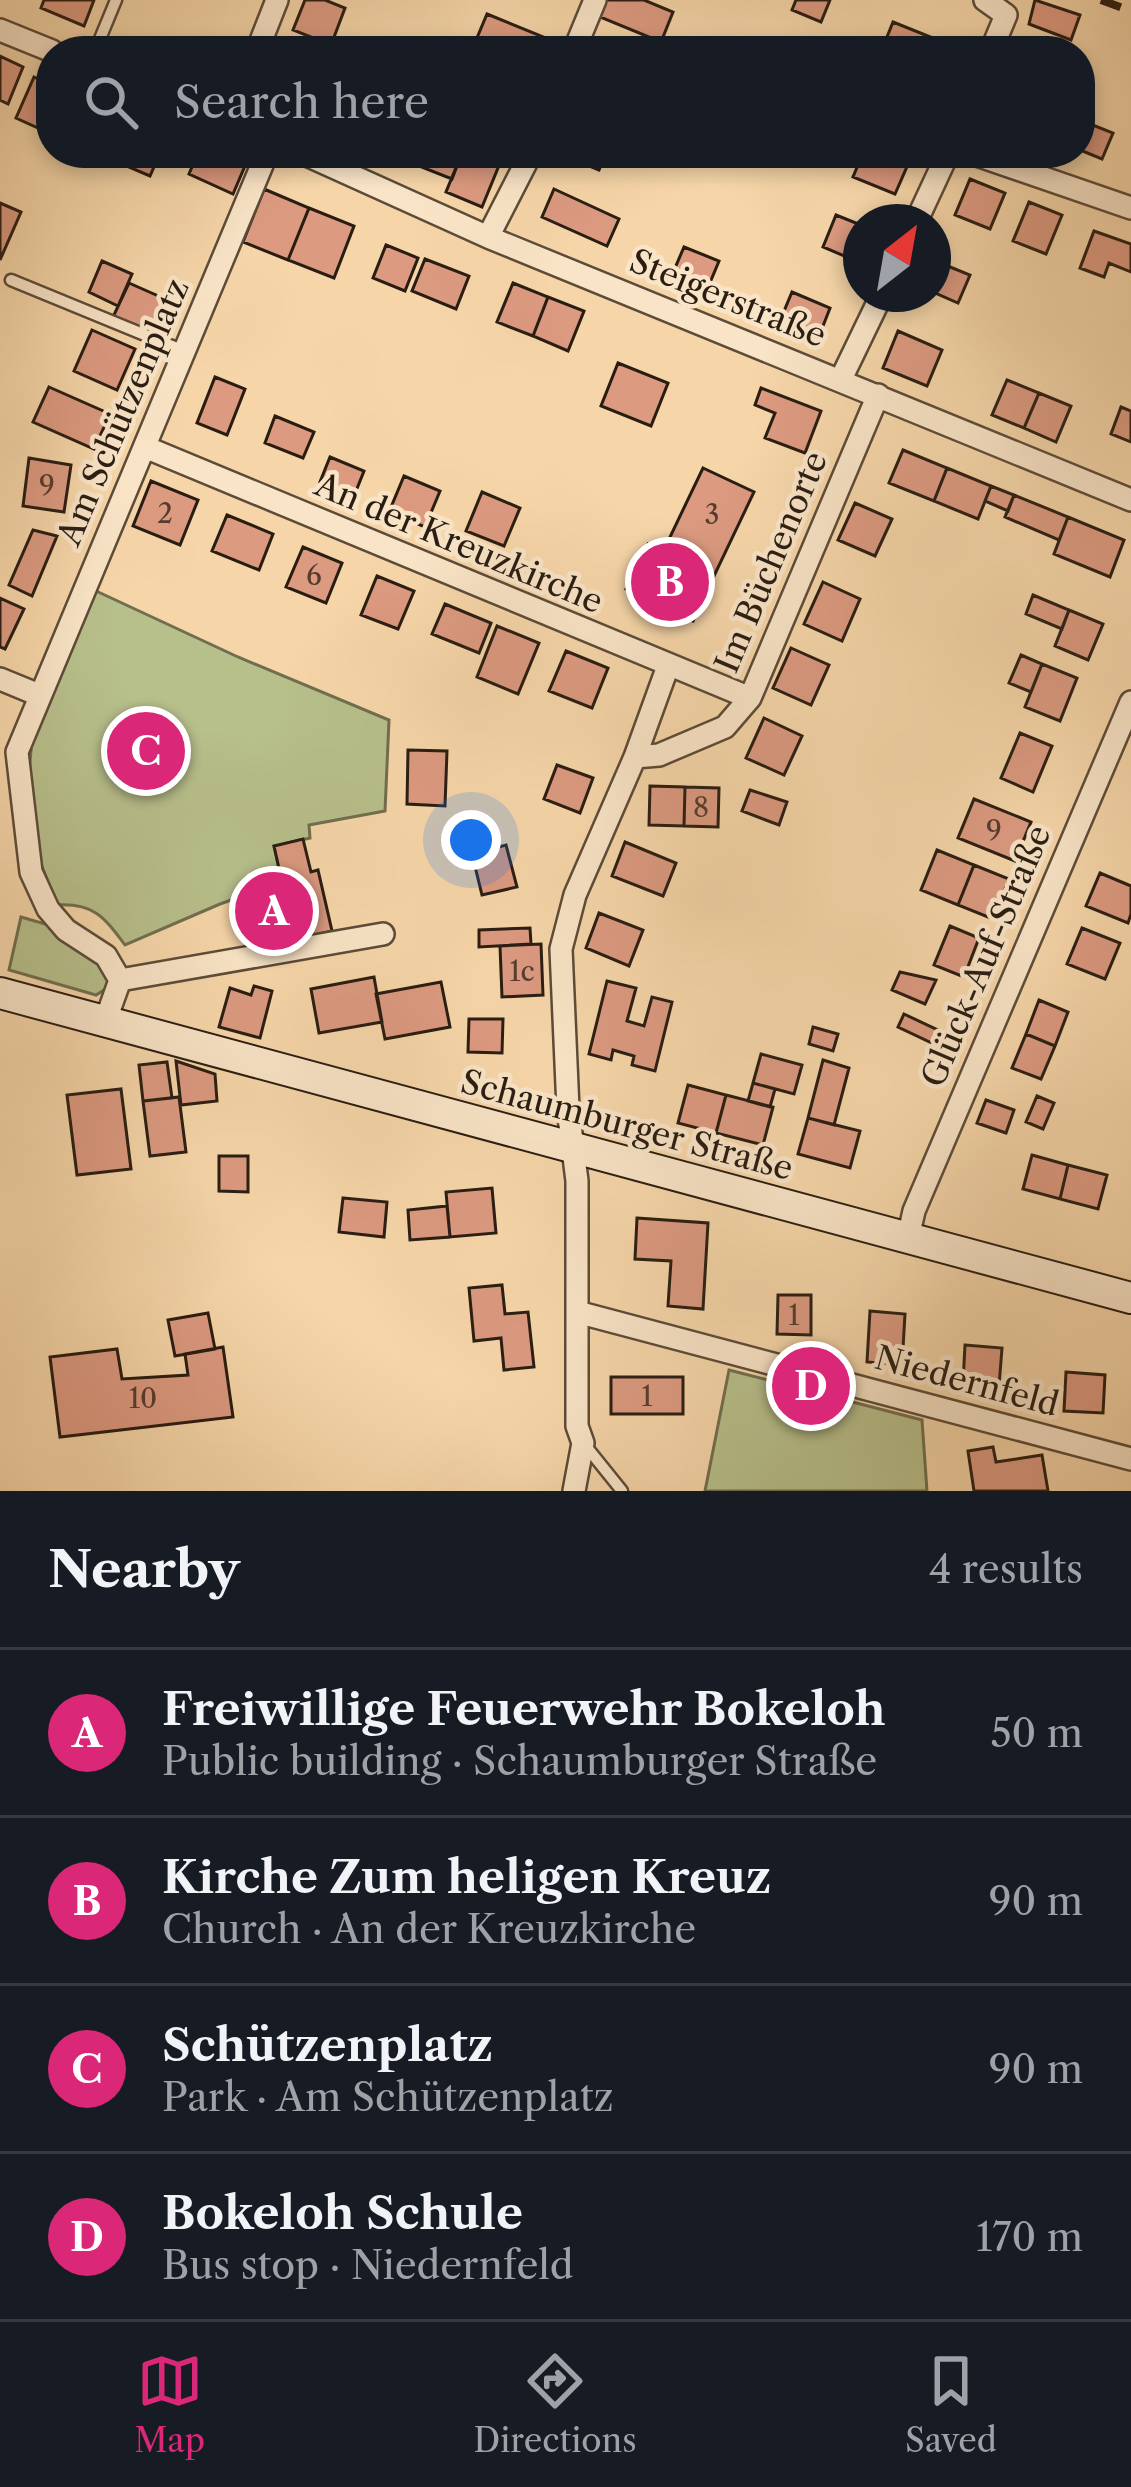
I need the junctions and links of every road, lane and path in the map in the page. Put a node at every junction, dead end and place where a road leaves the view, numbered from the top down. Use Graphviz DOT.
graph roads {
  1 [pos="116,0"];
  2 [pos="277,0"];
  3 [pos="595,0"];
  4 [pos="985,0"];
  5 [pos="0,30"];
  6 [pos="100,36"];
  7 [pos="263,36"];
  8 [pos="580,36"];
  9 [pos="997,36"];
  10 [pos="36,45"];
  11 [pos="261,168"];
  12 [pos="335,168"];
  13 [pos="523,168"];
  14 [pos="941,168"];
  15 [pos="1014,168"];
  16 [pos="924,204"];
  17 [pos="1131,208"];
  18 [pos="488,237"];
  19 [pos="11,280"];
  20 [pos="874,312"];
  21 [pos="184,351"];
  22 [pos="842,380"];
  23 [pos="878,395"];
  24 [pos="145,447"];
  25 [pos="1131,500"];
  26 [pos="668,666"];
  27 [pos="0,679"];
  28 [pos="39,695"];
  29 [pos="750,698"];
  30 [pos="1131,702"];
  31 [pos="635,757"];
  32 [pos="383,934"];
  33 [pos="120,980"];
  34 [pos="0,994"];
  35 [pos="105,1022"];
  36 [pos="572,1148"];
  37 [pos="908,1238"];
  38 [pos="1131,1298"];
  39 [pos="577,1312"];
  40 [pos="583,1443"];
  41 [pos="1131,1459"];
  42 [pos="574,1491"];
  43 [pos="622,1491"];
  1 -- 6 [label="lane"];
  2 -- 7 [label="street"];
  3 -- 8 [label="street"];
  4 -- 9 [label="street"];
  5 -- 10 [label="street"];
  11 -- 21 [label="street, Am Schützenplatz"];
  12 -- 18 [label="street, Steigerstraße"];
  13 -- 18 [label="street"];
  14 -- 16 [label="street"];
  15 -- 17 [label="street"];
  18 -- 22 [label="street, Steigerstraße"];
  19 -- 21 [label="lane"];
  20 -- 22 [label="street"];
  21 -- 24 [label="street, Am Schützenplatz"];
  22 -- 23 [label="street, Steigerstraße"];
  23 -- 25 [label="street, Steigerstraße"];
  23 -- 29 [label="street, Im Büchenorte"];
  24 -- 26 [label="street, An der Kreuzkirche"];
  24 -- 28 [label="street, Am Schützenplatz"];
  26 -- 29 [label="street, An der Kreuzkirche"];
  26 -- 31 [label="street, Im Büchenorte"];
  27 -- 28 [label="street"];
  28 -- 33 [label="street, Am Schützenplatz"];
  29 -- 31 [label="street, Im Büchenorte"];
  30 -- 37 [label="street, Glück-Auf-Straße"];
  31 -- 36 [label="street, Im Büchenorte"];
  32 -- 33 [label="street"];
  33 -- 35 [label="street"];
  34 -- 35 [label="street, Schaumburger Straße"];
  35 -- 36 [label="street, Schaumburger Straße"];
  36 -- 37 [label="street, Schaumburger Straße"];
  36 -- 39 [label="street, Im Büchenorte"];
  37 -- 38 [label="street, Schaumburger Straße"];
  39 -- 40 [label="street, Im Büchenorte"];
  39 -- 41 [label="street, Niedernfeld"];
  40 -- 42 [label="street, Im Büchenorte"];
  40 -- 43 [label="lane"];
}
